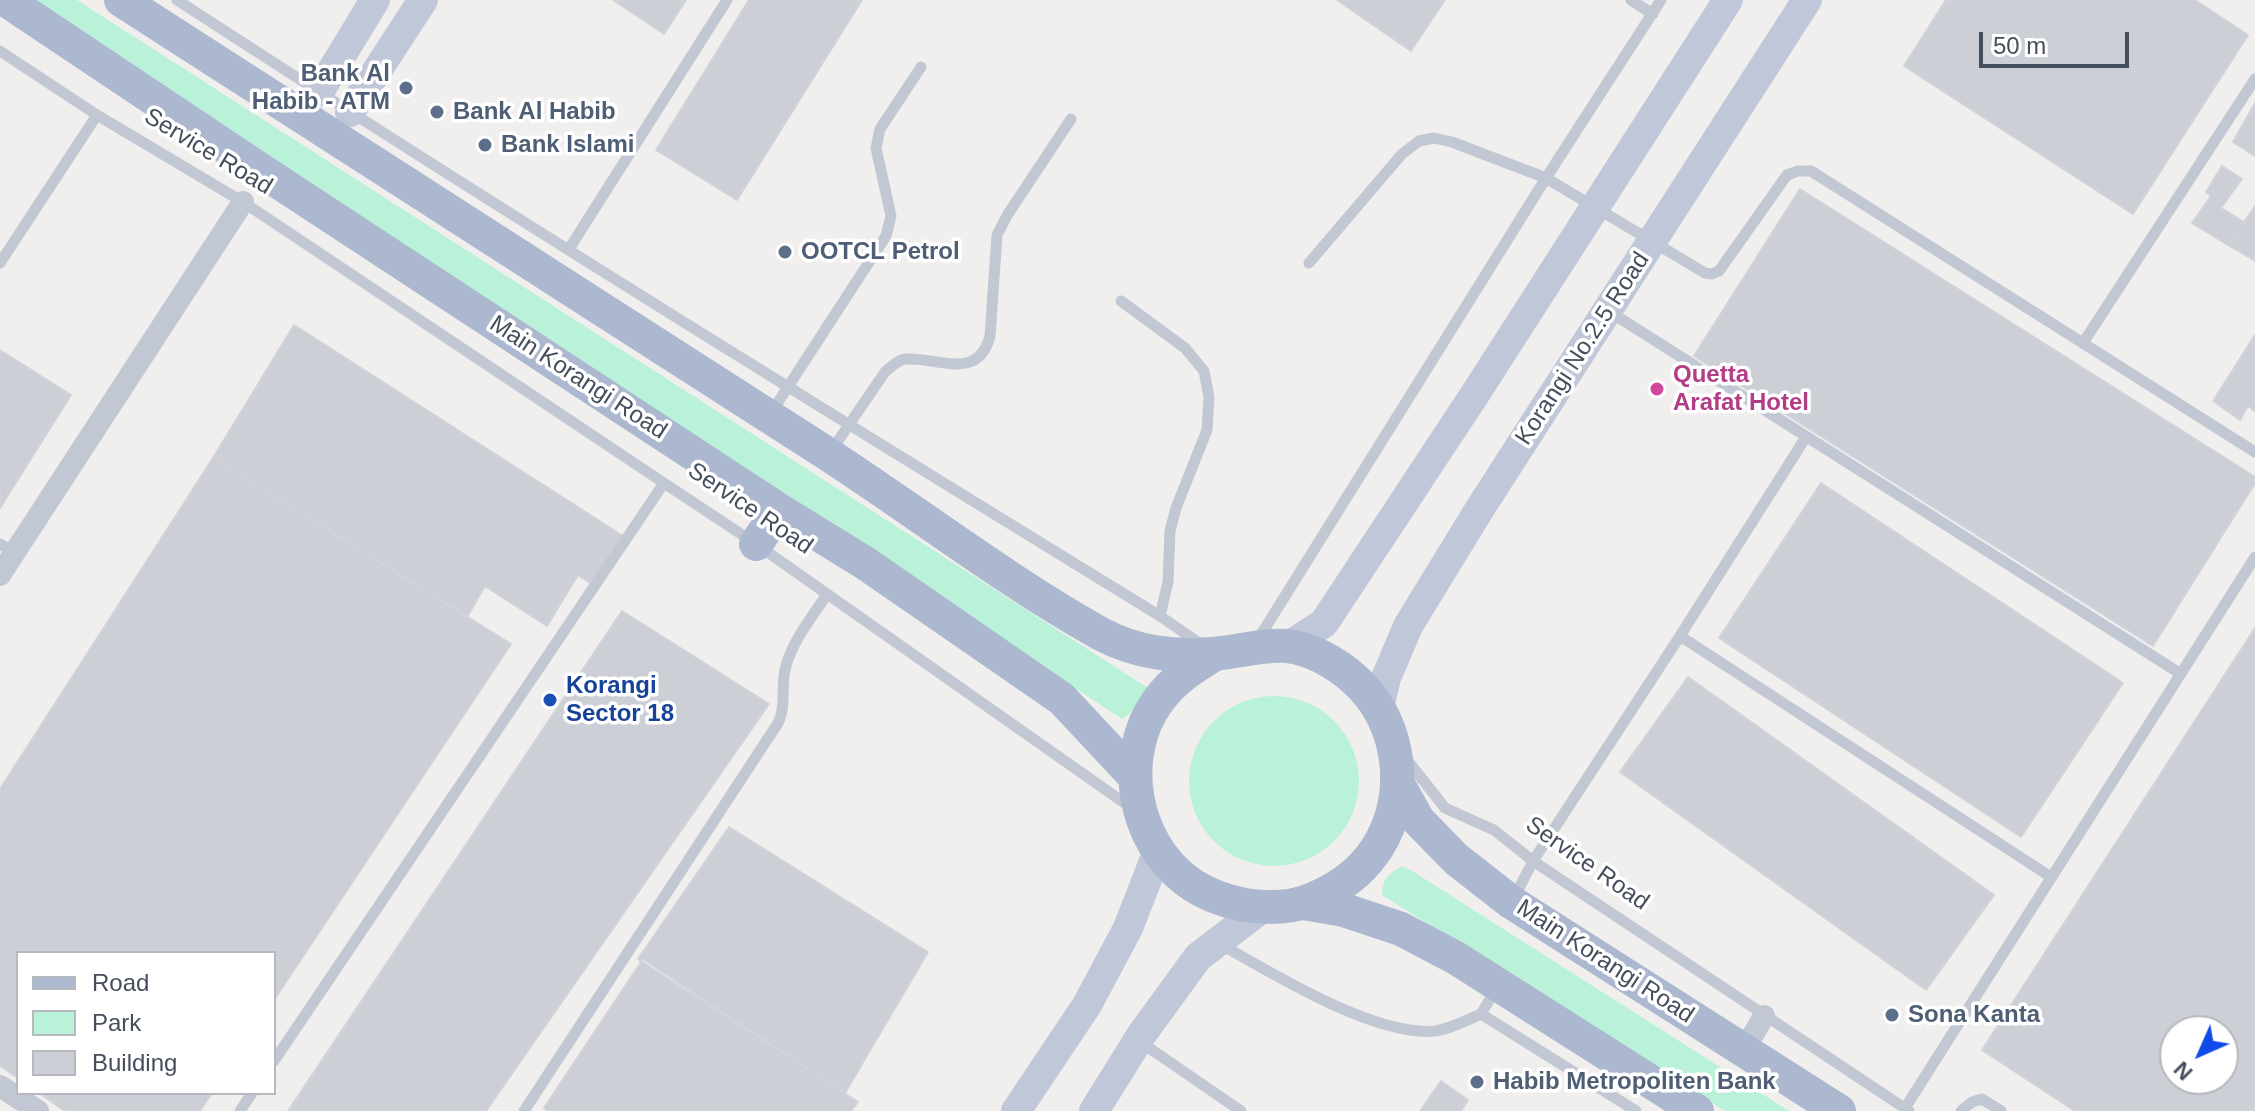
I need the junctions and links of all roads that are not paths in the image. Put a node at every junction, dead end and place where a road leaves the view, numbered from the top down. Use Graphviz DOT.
graph roads {
  1 [pos="6,0"];
  2 [pos="121,0"];
  3 [pos="177,0"];
  4 [pos="375,0"];
  5 [pos="423,0"];
  6 [pos="727,0"];
  7 [pos="1631,0"];
  8 [pos="1661,0"];
  9 [pos="1728,0"];
  10 [pos="1807,0"];
  11 [pos="1653,14"];
  12 [pos="0,51"];
  13 [pos="921,67"];
  14 [pos="2255,79"];
  15 [pos="319,92"];
  16 [pos="350,112"];
  17 [pos="97,115"];
  18 [pos="1071,119"];
  19 [pos="1546,178"];
  20 [pos="243,202"];
  21 [pos="1596,208"];
  22 [pos="1652,241"];
  23 [pos="569,249"];
  24 [pos="0,263"];
  25 [pos="1309,263"];
  26 [pos="1121,301"];
  27 [pos="1608,310"];
  28 [pos="2083,343"];
  29 [pos="788,386"];
  30 [pos="769,417"];
  31 [pos="847,424"];
  32 [pos="1806,437"];
  33 [pos="2255,452"];
  34 [pos="828,455"];
  35 [pos="664,483"];
  36 [pos="779,510"];
  37 [pos="756,544"];
  38 [pos="7,548"];
  39 [pos="2255,557"];
  40 [pos="0,575"];
  41 [pos="827,594"];
  42 [pos="1160,616"];
  43 [pos="1680,636"];
  44 [pos="1289,646"];
  45 [pos="1252,649"];
  46 [pos="1215,654"];
  47 [pos="2181,674"];
  48 [pos="1379,708"];
  49 [pos="1394,743"];
  50 [pos="1134,776"];
  51 [pos="1398,784"];
  52 [pos="1140,814"];
  53 [pos="1158,851"];
  54 [pos="1533,861"];
  55 [pos="2051,877"];
  56 [pos="1511,902"];
  57 [pos="1303,903"];
  58 [pos="1262,908"];
  59 [pos="1217,942"];
  60 [pos="1499,985"];
  61 [pos="1481,1014"];
  62 [pos="1764,1016"];
  63 [pos="1138,1040"];
  64 [pos="1744,1050"];
  65 [pos="276,1058"];
  66 [pos="0,1086"];
  67 [pos="1907,1110"];
  68 [pos="38,1111"];
  69 [pos="524,1111"];
  70 [pos="1016,1111"];
  71 [pos="1094,1111"];
  72 [pos="1241,1111"];
  73 [pos="1636,1111"];
  74 [pos="1697,1111"];
  75 [pos="1839,1111"];
  76 [pos="1961,1111"];
  77 [pos="2001,1111"];
  1 -- 36 [label="main road, Main Korangi Road"];
  2 -- 30 [label="main road"];
  3 -- 15 [label="lane"];
  4 -- 15 [label="main road"];
  5 -- 16 [label="main road"];
  6 -- 23 [label="lane"];
  7 -- 11 [label="lane"];
  8 -- 11 [label="lane"];
  9 -- 21 [label="main road"];
  10 -- 22 [label="main road, Korangi No.2.5 Road"];
  11 -- 19 [label="lane"];
  12 -- 17 [label="lane, Service Road"];
  13 -- 29 [label="lane"];
  14 -- 28 [label="lane"];
  15 -- 16 [label="lane"];
  16 -- 23 [label="lane"];
  17 -- 20 [label="lane, Service Road"];
  17 -- 24 [label="lane"];
  18 -- 31 [label="lane"];
  19 -- 21 [label="lane"];
  19 -- 25 [label="lane"];
  19 -- 45 [label="lane"];
  20 -- 35 [label="lane, Service Road"];
  20 -- 38 [label="street"];
  21 -- 22 [label="lane"];
  21 -- 44 [label="main road"];
  22 -- 27 [label="main road, Korangi No.2.5 Road"];
  22 -- 28 [label="lane"];
  23 -- 29 [label="lane"];
  26 -- 42 [label="lane"];
  27 -- 32 [label="lane"];
  27 -- 48 [label="main road, Korangi No.2.5 Road"];
  28 -- 33 [label="lane"];
  29 -- 30 [label="lane"];
  29 -- 31 [label="lane"];
  30 -- 34 [label="main road"];
  31 -- 34 [label="lane"];
  31 -- 42 [label="lane"];
  32 -- 43 [label="lane"];
  32 -- 47 [label="lane"];
  34 -- 46 [label="main road"];
  35 -- 37 [label="lane, Service Road"];
  35 -- 65 [label="lane"];
  36 -- 37 [label="main road"];
  36 -- 50 [label="main road, Main Korangi Road"];
  37 -- 41 [label="lane, Service Road"];
  38 -- 40 [label="street"];
  39 -- 47 [label="lane"];
  41 -- 52 [label="lane, Service Road"];
  41 -- 69 [label="lane"];
  42 -- 46 [label="lane"];
  43 -- 54 [label="lane"];
  43 -- 55 [label="lane"];
  44 -- 45 [label="main road"];
  44 -- 48 [label="main road"];
  45 -- 46 [label="main road"];
  46 -- 50 [label="main road"];
  47 -- 55 [label="lane"];
  48 -- 49 [label="main road"];
  49 -- 51 [label="main road"];
  49 -- 54 [label="lane, Service Road"];
  50 -- 52 [label="main road"];
  51 -- 56 [label="main road, Main Korangi Road"];
  51 -- 57 [label="main road"];
  52 -- 53 [label="main road"];
  53 -- 58 [label="main road"];
  53 -- 70 [label="main road"];
  54 -- 56 [label="lane"];
  54 -- 62 [label="lane, Service Road"];
  55 -- 67 [label="lane"];
  56 -- 64 [label="main road, Main Korangi Road"];
  57 -- 58 [label="main road"];
  57 -- 60 [label="main road"];
  58 -- 59 [label="main road"];
  59 -- 61 [label="lane"];
  59 -- 63 [label="main road"];
  60 -- 61 [label="lane"];
  60 -- 74 [label="main road"];
  61 -- 73 [label="lane"];
  62 -- 64 [label="street"];
  62 -- 67 [label="lane, Service Road"];
  63 -- 71 [label="main road"];
  63 -- 72 [label="lane"];
  64 -- 75 [label="main road, Main Korangi Road"];
  66 -- 68 [label="street"];
  76 -- 77 [label="lane"];
}
